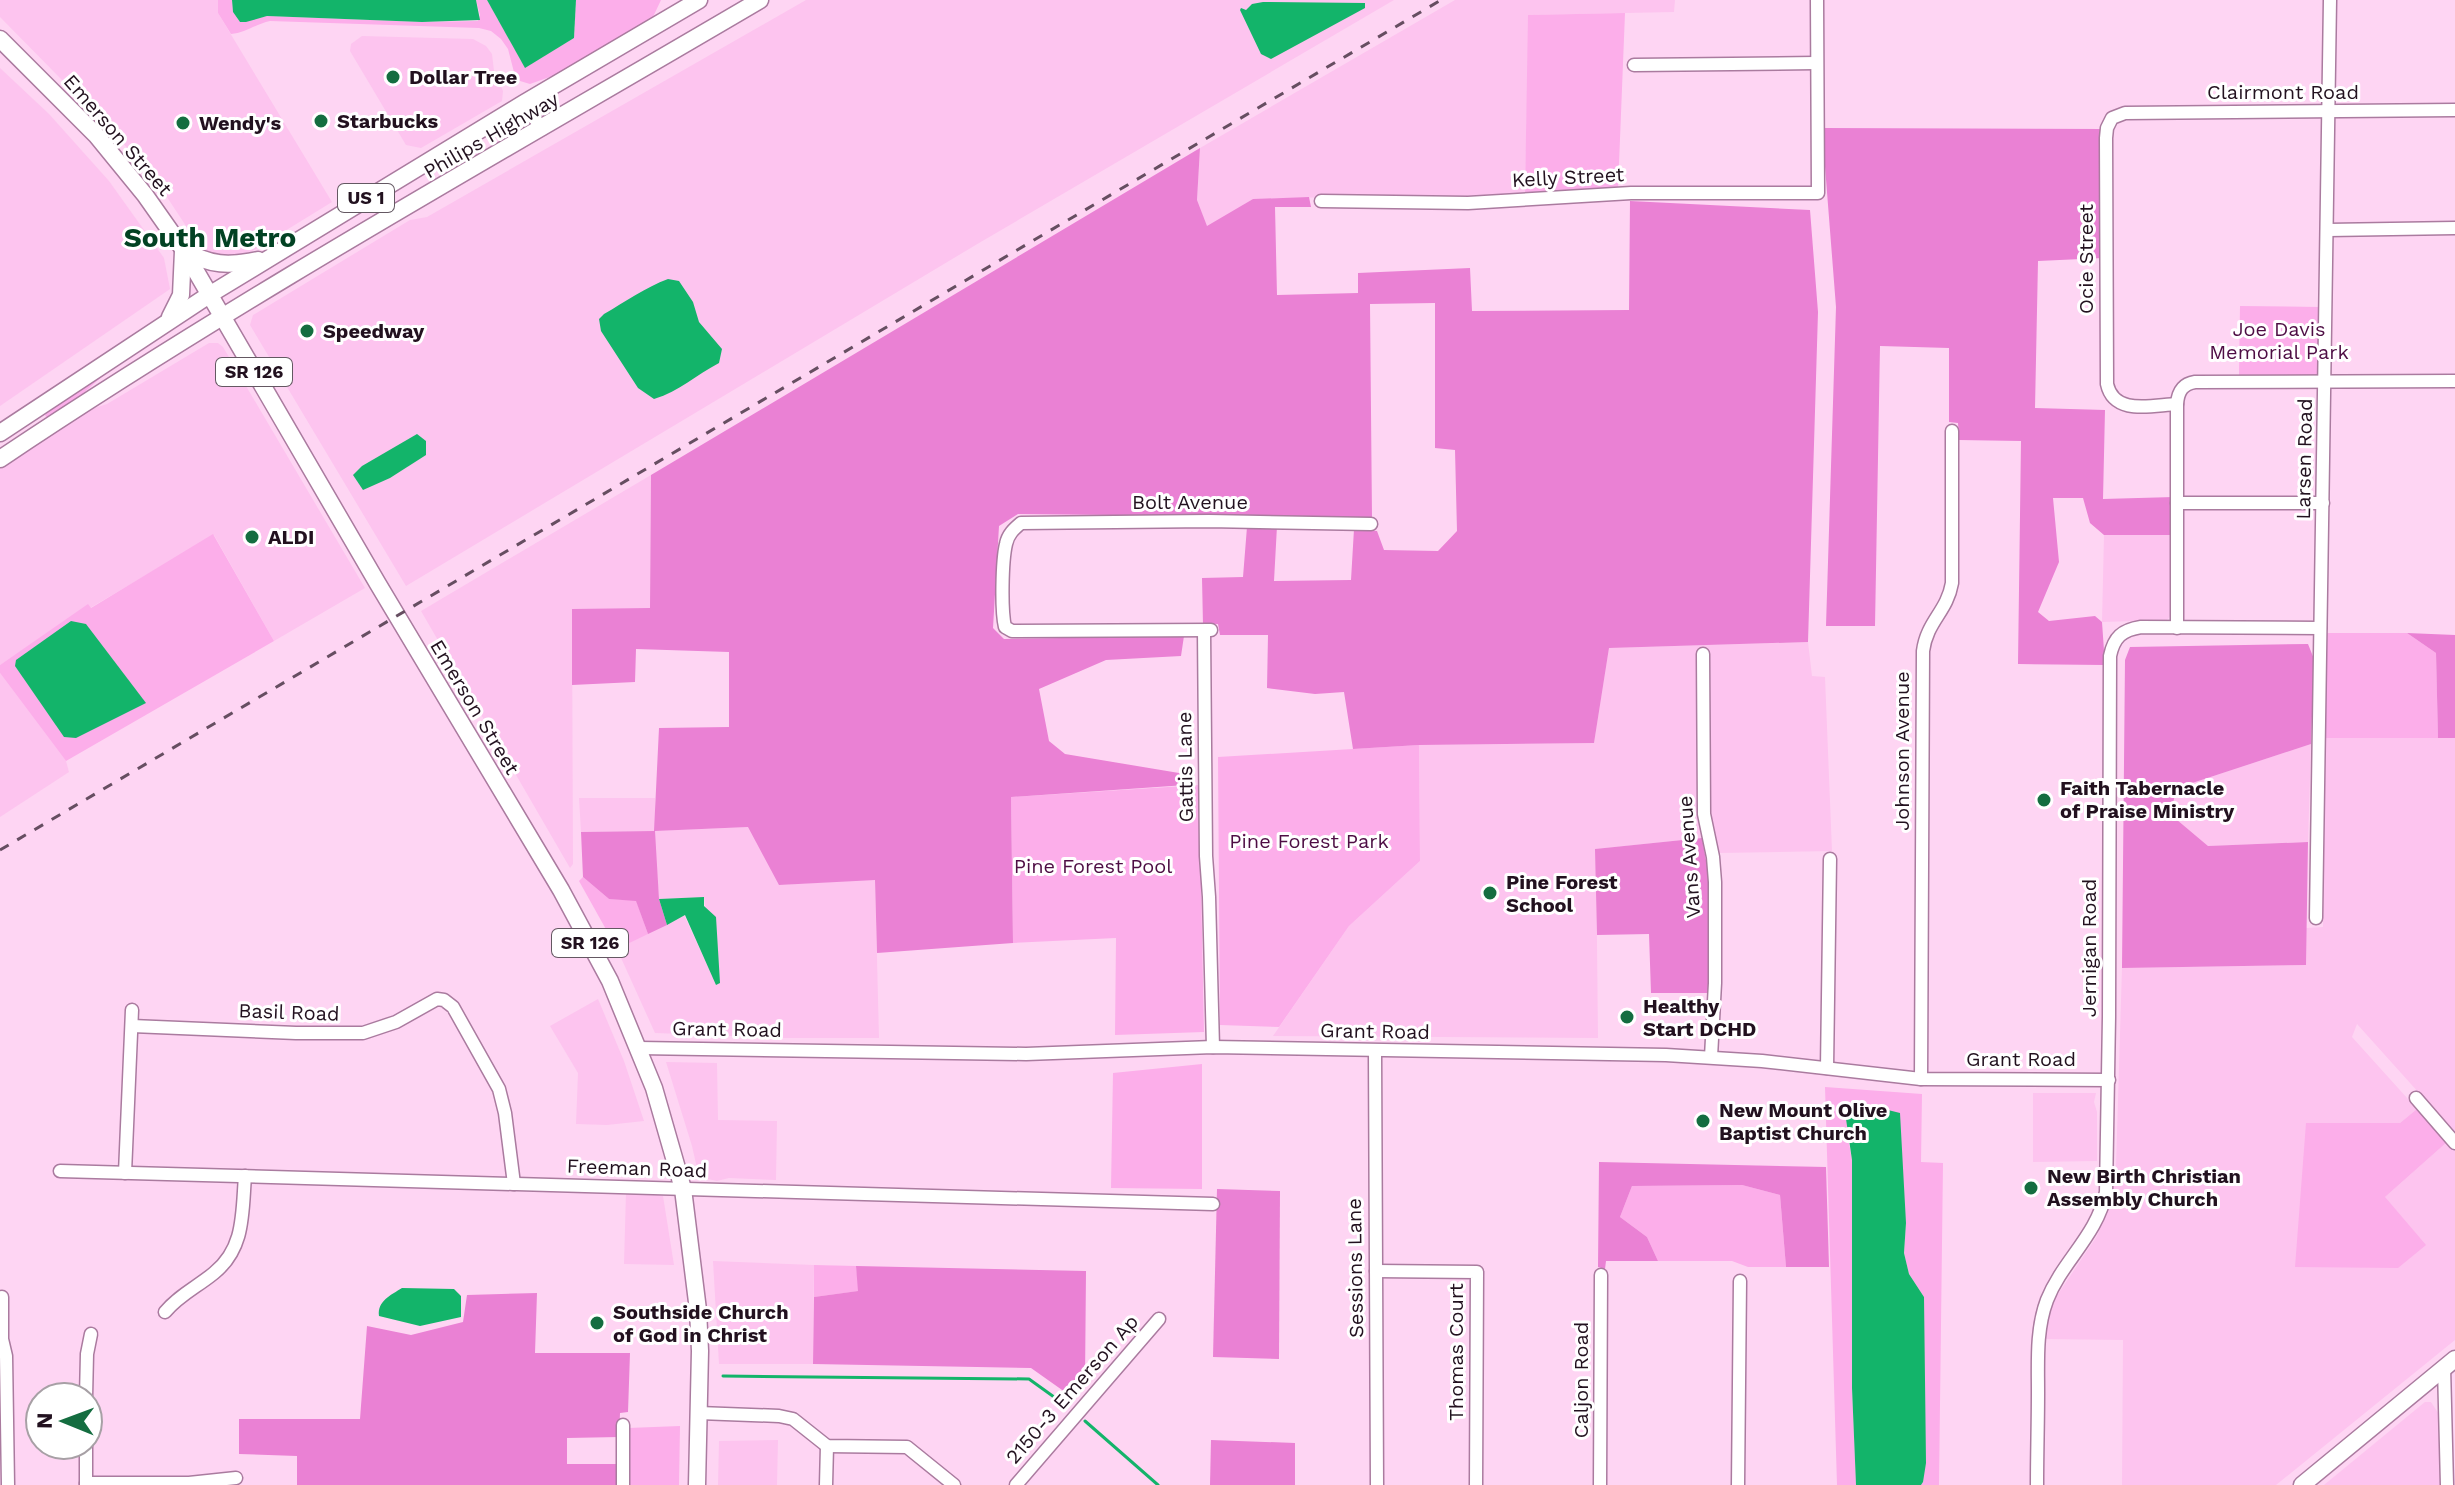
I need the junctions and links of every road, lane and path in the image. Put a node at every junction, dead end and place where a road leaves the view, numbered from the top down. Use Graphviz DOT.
graph roads {
  1 [pos="699,0"];
  2 [pos="760,0"];
  3 [pos="1817,0"];
  4 [pos="2330,0"];
  5 [pos="0,39"];
  6 [pos="1816,63"];
  7 [pos="1634,65"];
  8 [pos="524,103"];
  9 [pos="2455,110"];
  10 [pos="2328,111"];
  11 [pos="2112,118"];
  12 [pos="542,129"];
  13 [pos="1321,201"];
  14 [pos="2455,228"];
  15 [pos="2328,230"];
  16 [pos="183,249"];
  17 [pos="270,257"];
  18 [pos="209,295"];
  19 [pos="223,318"];
  20 [pos="167,322"];
  21 [pos="2325,381"];
  22 [pos="2455,381"];
  23 [pos="2177,404"];
  24 [pos="1952,431"];
  25 [pos="0,433"];
  26 [pos="0,459"];
  27 [pos="2177,503"];
  28 [pos="2323,503"];
  29 [pos="1371,524"];
  30 [pos="2177,628"];
  31 [pos="2320,628"];
  32 [pos="1207,631"];
  33 [pos="1703,654"];
  34 [pos="1830,859"];
  35 [pos="2316,918"];
  36 [pos="132,1010"];
  37 [pos="132,1026"];
  38 [pos="1213,1047"];
  39 [pos="639,1048"];
  40 [pos="1375,1051"];
  41 [pos="1711,1057"];
  42 [pos="1827,1068"];
  43 [pos="1921,1079"];
  44 [pos="2109,1080"];
  45 [pos="2416,1098"];
  46 [pos="2455,1143"];
  47 [pos="60,1171"];
  48 [pos="125,1173"];
  49 [pos="245,1176"];
  50 [pos="514,1184"];
  51 [pos="683,1189"];
  52 [pos="1213,1204"];
  53 [pos="1376,1271"];
  54 [pos="1601,1275"];
  55 [pos="1740,1281"];
  56 [pos="2,1297"];
  57 [pos="165,1312"];
  58 [pos="1159,1319"];
  59 [pos="91,1334"];
  60 [pos="2450,1363"];
  61 [pos="86,1381"];
  62 [pos="699,1413"];
  63 [pos="623,1425"];
  64 [pos="827,1446"];
  65 [pos="86,1461"];
  66 [pos="2451,1467"];
  67 [pos="236,1478"];
  68 [pos="86,1484"];
  69 [pos="8,1485"];
  70 [pos="623,1485"];
  71 [pos="697,1485"];
  72 [pos="826,1485"];
  73 [pos="954,1485"];
  74 [pos="1016,1485"];
  75 [pos="1377,1485"];
  76 [pos="1476,1485"];
  77 [pos="1600,1485"];
  78 [pos="1738,1485"];
  79 [pos="2037,1485"];
  80 [pos="2302,1485"];
  81 [pos="2447,1485"];
  1 -- 8 [label="main road, Philips Highway / US 1"];
  2 -- 12 [label="main road, Philips Highway / US 1"];
  3 -- 6 [label="street"];
  4 -- 10 [label="street, Larsen Road"];
  5 -- 16 [label="main road, Emerson Street"];
  6 -- 7 [label="street"];
  6 -- 13 [label="street, Kelly Street"];
  8 -- 12 [label="street"];
  8 -- 17 [label="main road, Philips Highway / US 1"];
  9 -- 10 [label="street, Clairmont Road"];
  10 -- 11 [label="street, Clairmont Road"];
  10 -- 15 [label="street, Larsen Road"];
  11 -- 23 [label="street, Ocie Street"];
  12 -- 19 [label="main road, Philips Highway / US 1"];
  14 -- 15 [label="street"];
  15 -- 21 [label="street, Larsen Road"];
  16 -- 17 [label="main road"];
  16 -- 18 [label="main road, Emerson Street"];
  16 -- 20 [label="main road"];
  17 -- 18 [label="main road, Philips Highway / US 1"];
  18 -- 19 [label="main road, Emerson Street"];
  18 -- 20 [label="main road, Philips Highway / US 1"];
  19 -- 26 [label="main road, Philips Highway / US 1"];
  19 -- 39 [label="main road, Emerson Street / SR 126"];
  20 -- 25 [label="main road, Philips Highway / US 1"];
  21 -- 22 [label="street"];
  21 -- 23 [label="street"];
  21 -- 28 [label="street, Larsen Road"];
  23 -- 27 [label="street"];
  24 -- 43 [label="street, Johnson Avenue"];
  27 -- 28 [label="street"];
  27 -- 30 [label="street"];
  28 -- 31 [label="street, Larsen Road"];
  29 -- 32 [label="street, Bolt Avenue"];
  30 -- 31 [label="street"];
  30 -- 44 [label="street, Jernigan Road"];
  31 -- 35 [label="street, Larsen Road"];
  32 -- 38 [label="street, Gattis Lane"];
  33 -- 41 [label="street, Vans Avenue"];
  34 -- 42 [label="street"];
  36 -- 37 [label="street"];
  37 -- 48 [label="street"];
  37 -- 50 [label="street, Basil Road"];
  38 -- 39 [label="street, Grant Road"];
  38 -- 40 [label="street, Grant Road"];
  39 -- 51 [label="main road, Emerson Street / SR 126"];
  40 -- 41 [label="street, Grant Road"];
  40 -- 53 [label="street, Sessions Lane"];
  41 -- 42 [label="street, Grant Road"];
  42 -- 43 [label="street, Grant Road"];
  43 -- 44 [label="street, Grant Road"];
  44 -- 79 [label="street, Jernigan Road"];
  45 -- 46 [label="street"];
  47 -- 48 [label="street, Freeman Road"];
  48 -- 49 [label="street, Freeman Road"];
  49 -- 50 [label="street, Freeman Road"];
  49 -- 57 [label="street"];
  50 -- 51 [label="street, Freeman Road"];
  51 -- 52 [label="street, Freeman Road"];
  51 -- 62 [label="main road, Emerson Street / SR 126"];
  53 -- 75 [label="street, Sessions Lane"];
  53 -- 76 [label="street, Thomas Court"];
  54 -- 77 [label="street, Caljon Road"];
  55 -- 78 [label="street"];
  56 -- 69 [label="street"];
  58 -- 74 [label="street, 2150-3 Emerson Ap"];
  59 -- 61 [label="street"];
  60 -- 66 [label="street"];
  60 -- 80 [label="main road"];
  62 -- 64 [label="street"];
  62 -- 71 [label="main road, Emerson Street / SR 126"];
  63 -- 70 [label="street"];
  64 -- 72 [label="street"];
  64 -- 73 [label="street"];
  65 -- 68 [label="street"];
  66 -- 81 [label="street"];
  67 -- 68 [label="street"];
}
